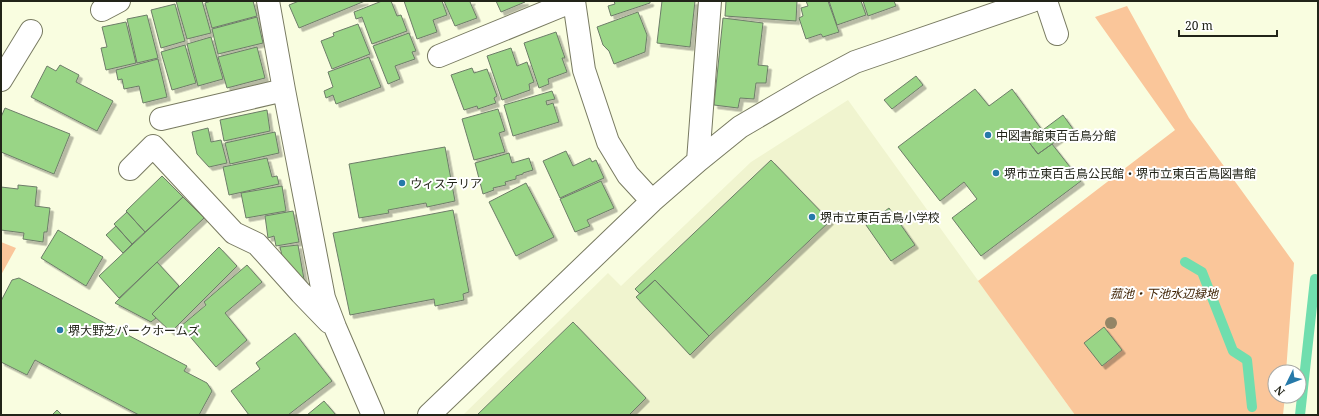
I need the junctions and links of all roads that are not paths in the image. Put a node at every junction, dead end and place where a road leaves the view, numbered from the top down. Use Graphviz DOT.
graph roads {
  1 [pos="268,1"];
  2 [pos="574,1"];
  3 [pos="710,1"];
  4 [pos="1032,1"];
  5 [pos="1046,1"];
  6 [pos="31,31"];
  7 [pos="1057,34"];
  8 [pos="439,56"];
  9 [pos="1,80"];
  10 [pos="284,90"];
  11 [pos="161,119"];
  12 [pos="698,161"];
  13 [pos="130,169"];
  14 [pos="652,201"];
  15 [pos="334,327"];
  16 [pos="373,415"];
  17 [pos="429,415"];
  1 -- 10 [label="street"];
  2 -- 8 [label="street"];
  2 -- 14 [label="street"];
  3 -- 12 [label="street"];
  4 -- 12 [label="street"];
  5 -- 7 [label="street"];
  6 -- 9 [label="street"];
  10 -- 11 [label="street"];
  10 -- 15 [label="street"];
  12 -- 14 [label="street"];
  13 -- 15 [label="street"];
  14 -- 17 [label="street"];
  15 -- 16 [label="street"];
}
